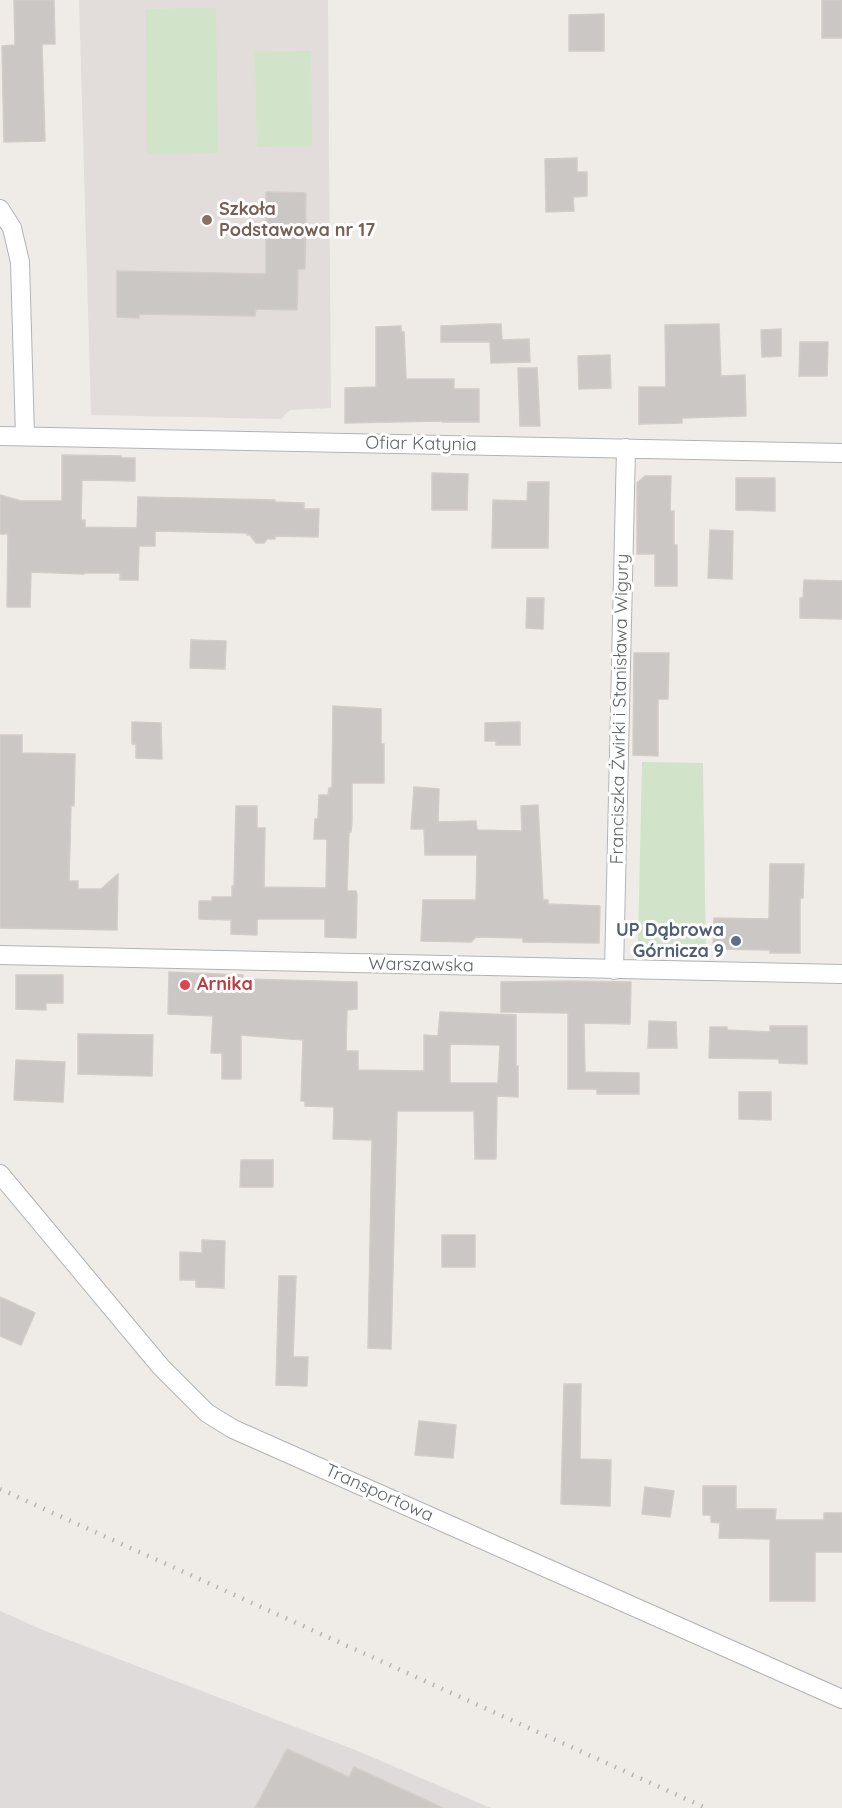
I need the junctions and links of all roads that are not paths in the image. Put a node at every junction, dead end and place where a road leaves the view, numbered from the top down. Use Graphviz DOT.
graph roads {
  1 [pos="0,209"];
  2 [pos="8,250"];
  3 [pos="0,436"];
  4 [pos="26,436"];
  5 [pos="626,448"];
  6 [pos="842,453"];
  7 [pos="0,955"];
  8 [pos="614,970"];
  9 [pos="842,974"];
  10 [pos="0,1174"];
  11 [pos="842,1699"];
  1 -- 2 [label="street"];
  2 -- 4 [label="street"];
  3 -- 4 [label="street, Ofiar Katynia"];
  4 -- 5 [label="street, Ofiar Katynia"];
  5 -- 6 [label="street, Ofiar Katynia"];
  5 -- 8 [label="street, Franciszka Żwirki i Stanisława Wigury"];
  7 -- 8 [label="street, Warszawska"];
  8 -- 9 [label="street, Warszawska"];
  10 -- 11 [label="street, Transportowa"];
}
